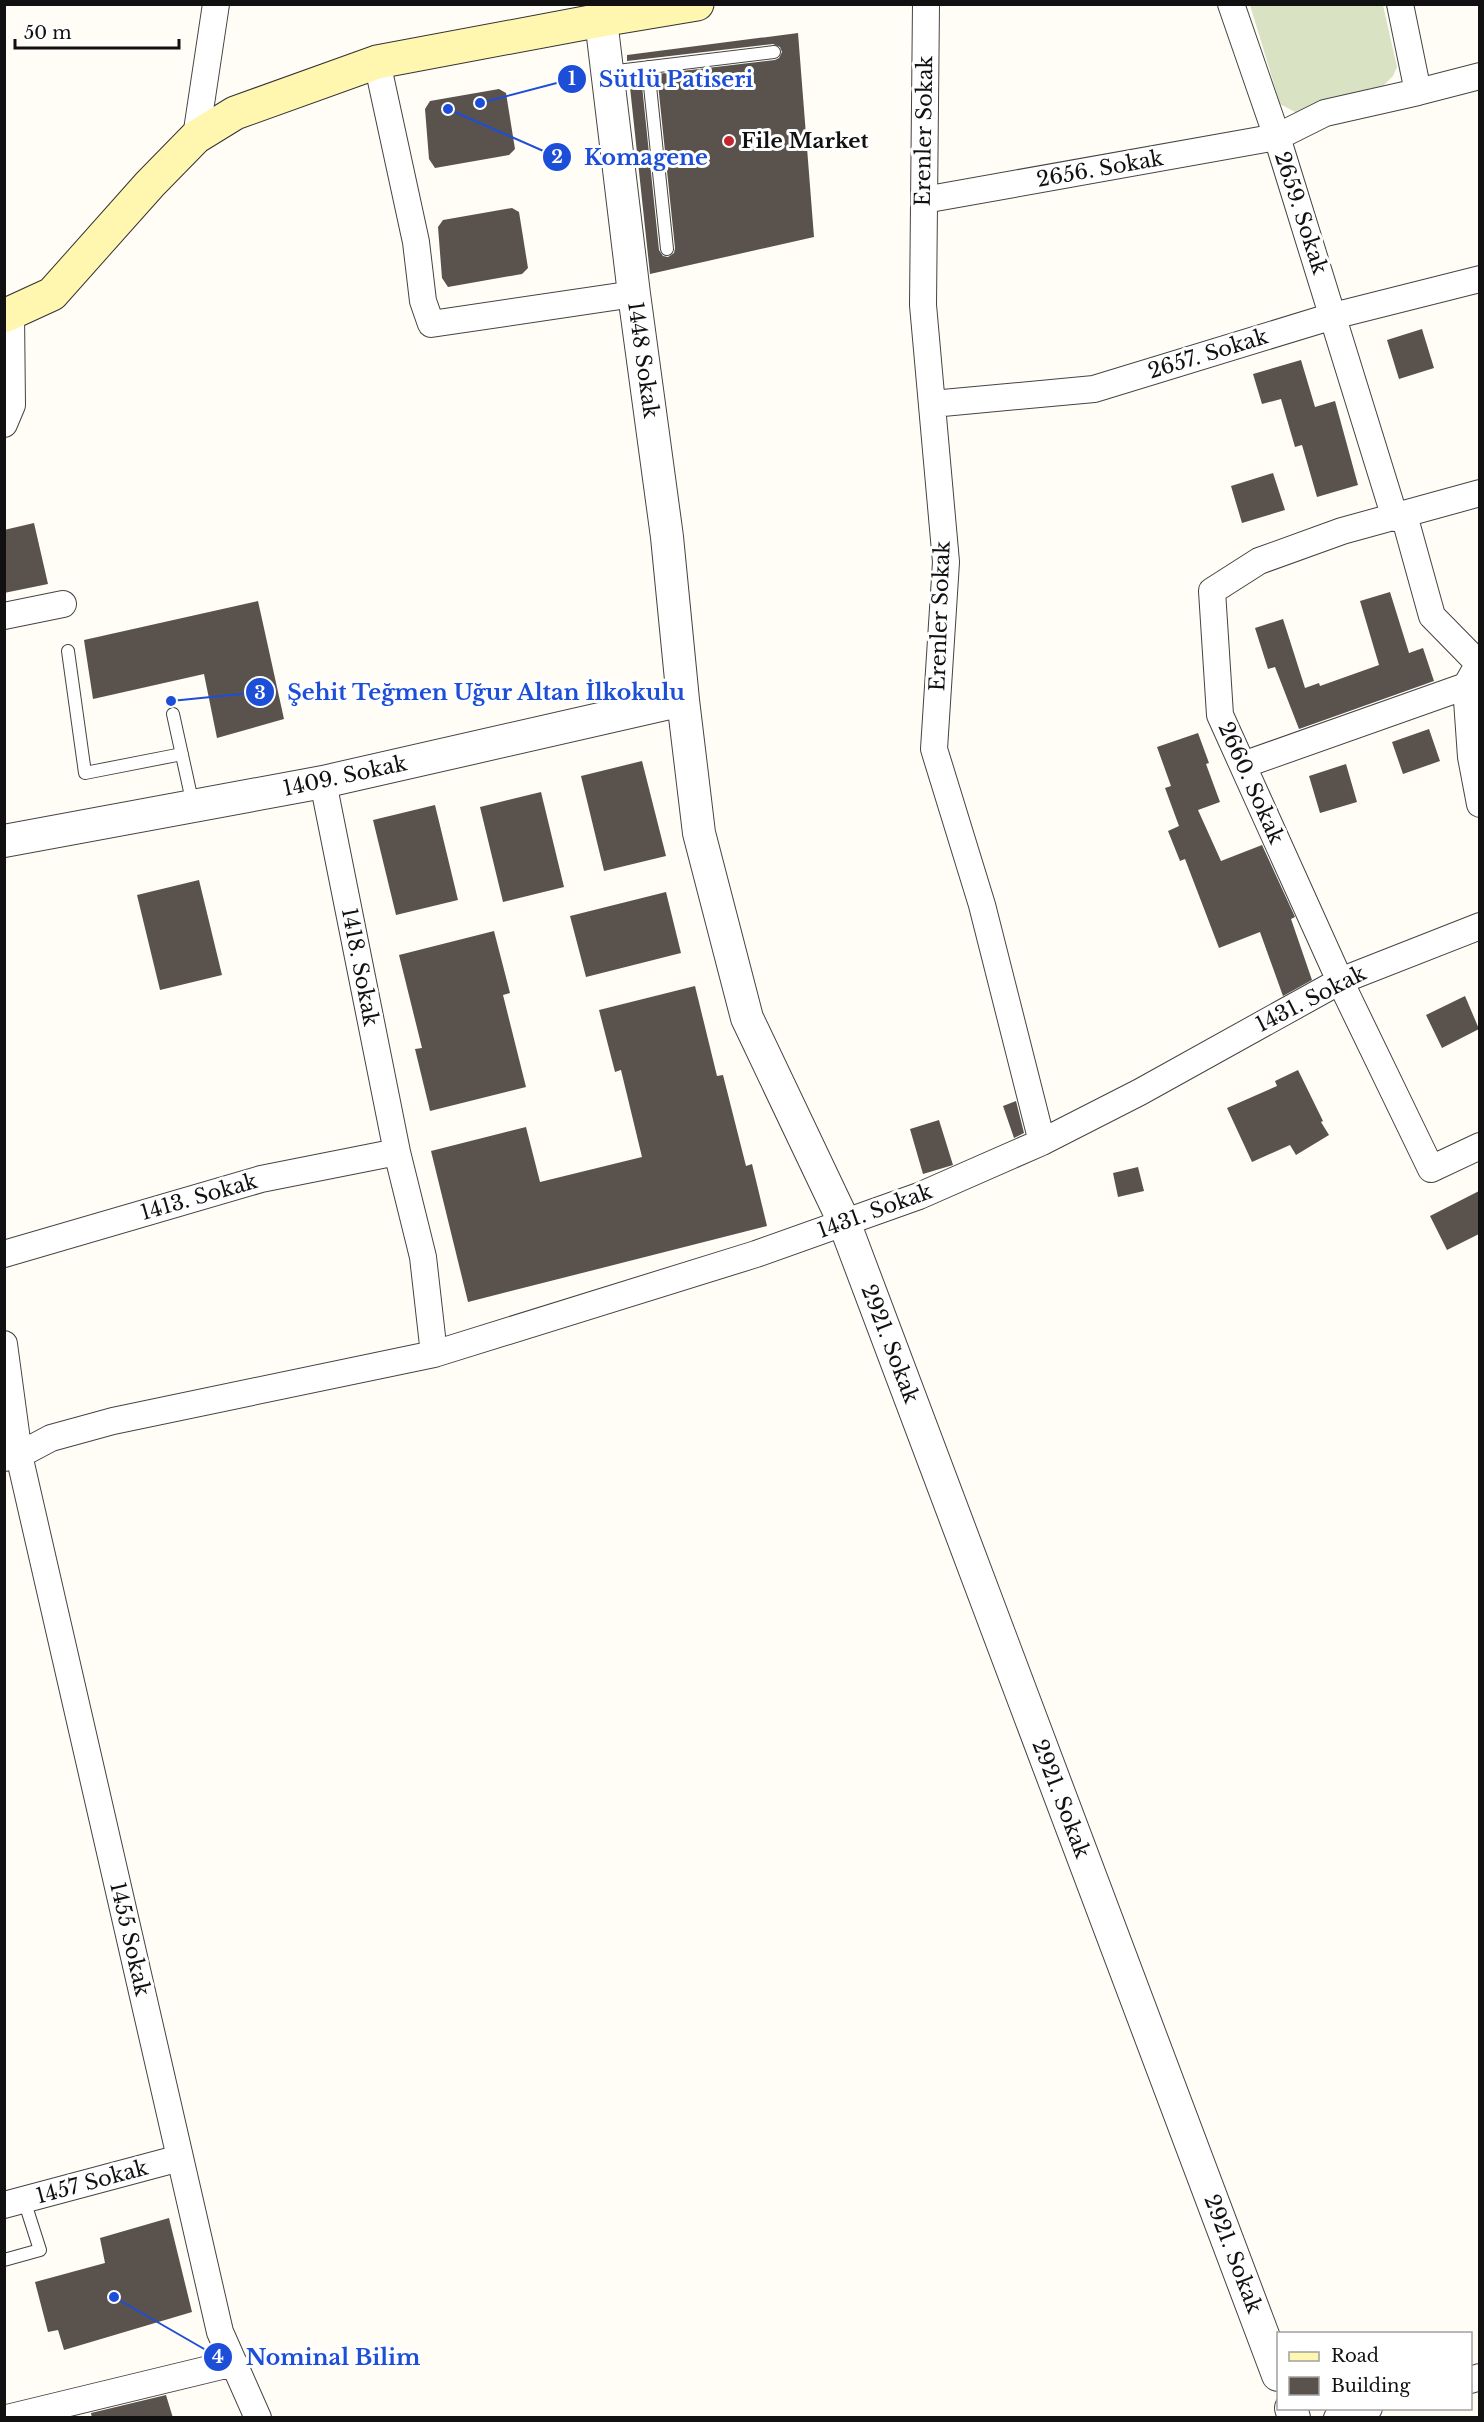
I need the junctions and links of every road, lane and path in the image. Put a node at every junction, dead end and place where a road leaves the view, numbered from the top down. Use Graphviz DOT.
graph roads {
  1 [pos="216,4"];
  2 [pos="697,4"];
  3 [pos="926,4"];
  4 [pos="1231,4"];
  5 [pos="1400,4"];
  6 [pos="601,20"];
  7 [pos="774,52"];
  8 [pos="377,62"];
  9 [pos="648,67"];
  10 [pos="608,72"];
  11 [pos="1479,76"];
  12 [pos="1418,92"];
  13 [pos="196,137"];
  14 [pos="1277,137"];
  15 [pos="924,200"];
  16 [pos="667,249"];
  17 [pos="1479,279"];
  18 [pos="634,294"];
  19 [pos="8,315"];
  20 [pos="1333,316"];
  21 [pos="932,404"];
  22 [pos="4,424"];
  23 [pos="1479,493"];
  24 [pos="1400,516"];
  25 [pos="63,604"];
  26 [pos="4,616"];
  27 [pos="68,651"];
  28 [pos="1479,662"];
  29 [pos="1466,686"];
  30 [pos="683,700"];
  31 [pos="173,714"];
  32 [pos="1474,727"];
  33 [pos="182,754"];
  34 [pos="1243,765"];
  35 [pos="323,782"];
  36 [pos="1479,804"];
  37 [pos="193,806"];
  38 [pos="4,841"];
  39 [pos="1479,926"];
  40 [pos="1340,981"];
  41 [pos="1042,1142"];
  42 [pos="1479,1146"];
  43 [pos="397,1152"];
  44 [pos="844,1222"];
  45 [pos="4,1254"];
  46 [pos="4,1344"];
  47 [pos="434,1354"];
  48 [pos="11,1457"];
  49 [pos="180,2158"];
  50 [pos="14,2203"];
  51 [pos="4,2260"];
  52 [pos="234,2362"];
  53 [pos="1277,2372"];
  54 [pos="1365,2410"];
  55 [pos="7,2418"];
  56 [pos="258,2418"];
  57 [pos="1337,2418"];
  1 -- 13 [label="street"];
  2 -- 6 [label="main road"];
  3 -- 15 [label="street, Erenler Sokak"];
  4 -- 14 [label="street"];
  5 -- 12 [label="street"];
  6 -- 8 [label="main road"];
  6 -- 10 [label="street, 1448 Sokak"];
  7 -- 9 [label="lane"];
  8 -- 13 [label="main road"];
  8 -- 18 [label="street"];
  9 -- 10 [label="lane"];
  9 -- 16 [label="lane"];
  10 -- 18 [label="street, 1448 Sokak"];
  11 -- 12 [label="street"];
  12 -- 14 [label="street, 2659. Sokak"];
  13 -- 19 [label="main road"];
  14 -- 15 [label="street, 2656. Sokak"];
  14 -- 20 [label="street, 2659. Sokak"];
  15 -- 21 [label="street, Erenler Sokak"];
  17 -- 20 [label="street, 2657. Sokak"];
  18 -- 30 [label="street, 1448 Sokak"];
  19 -- 22 [label="street"];
  20 -- 21 [label="street, 2657. Sokak"];
  20 -- 24 [label="street, 2659. Sokak"];
  21 -- 41 [label="street, Erenler Sokak"];
  23 -- 24 [label="street"];
  24 -- 28 [label="street, 2659. Sokak"];
  24 -- 34 [label="street, 2660. Sokak"];
  25 -- 26 [label="street"];
  27 -- 33 [label="lane"];
  28 -- 29 [label="street"];
  29 -- 32 [label="street"];
  29 -- 34 [label="street"];
  30 -- 35 [label="street, 1409. Sokak"];
  30 -- 44 [label="street, 1448 Sokak"];
  31 -- 33 [label="lane"];
  32 -- 36 [label="street"];
  33 -- 37 [label="lane"];
  34 -- 40 [label="street, 2660. Sokak"];
  35 -- 37 [label="street, 1409. Sokak"];
  35 -- 43 [label="street, 1418. Sokak"];
  37 -- 38 [label="street, 1409. Sokak"];
  39 -- 40 [label="street, 1431. Sokak"];
  40 -- 41 [label="street, 1431. Sokak"];
  40 -- 42 [label="street, 2660. Sokak"];
  41 -- 44 [label="street, 1431. Sokak"];
  43 -- 45 [label="street, 1413. Sokak"];
  43 -- 47 [label="street"];
  44 -- 47 [label="street, 1431. Sokak"];
  44 -- 53 [label="street, 2921. Sokak"];
  46 -- 48 [label="street, 1455 Sokak"];
  47 -- 48 [label="street, 1431. Sokak"];
  48 -- 49 [label="street, 1455 Sokak"];
  49 -- 50 [label="street, 1457 Sokak"];
  49 -- 52 [label="street, 1455 Sokak"];
  50 -- 51 [label="lane"];
  52 -- 55 [label="street"];
  52 -- 56 [label="street, 1455 Sokak"];
  54 -- 57 [label="street"];
}
